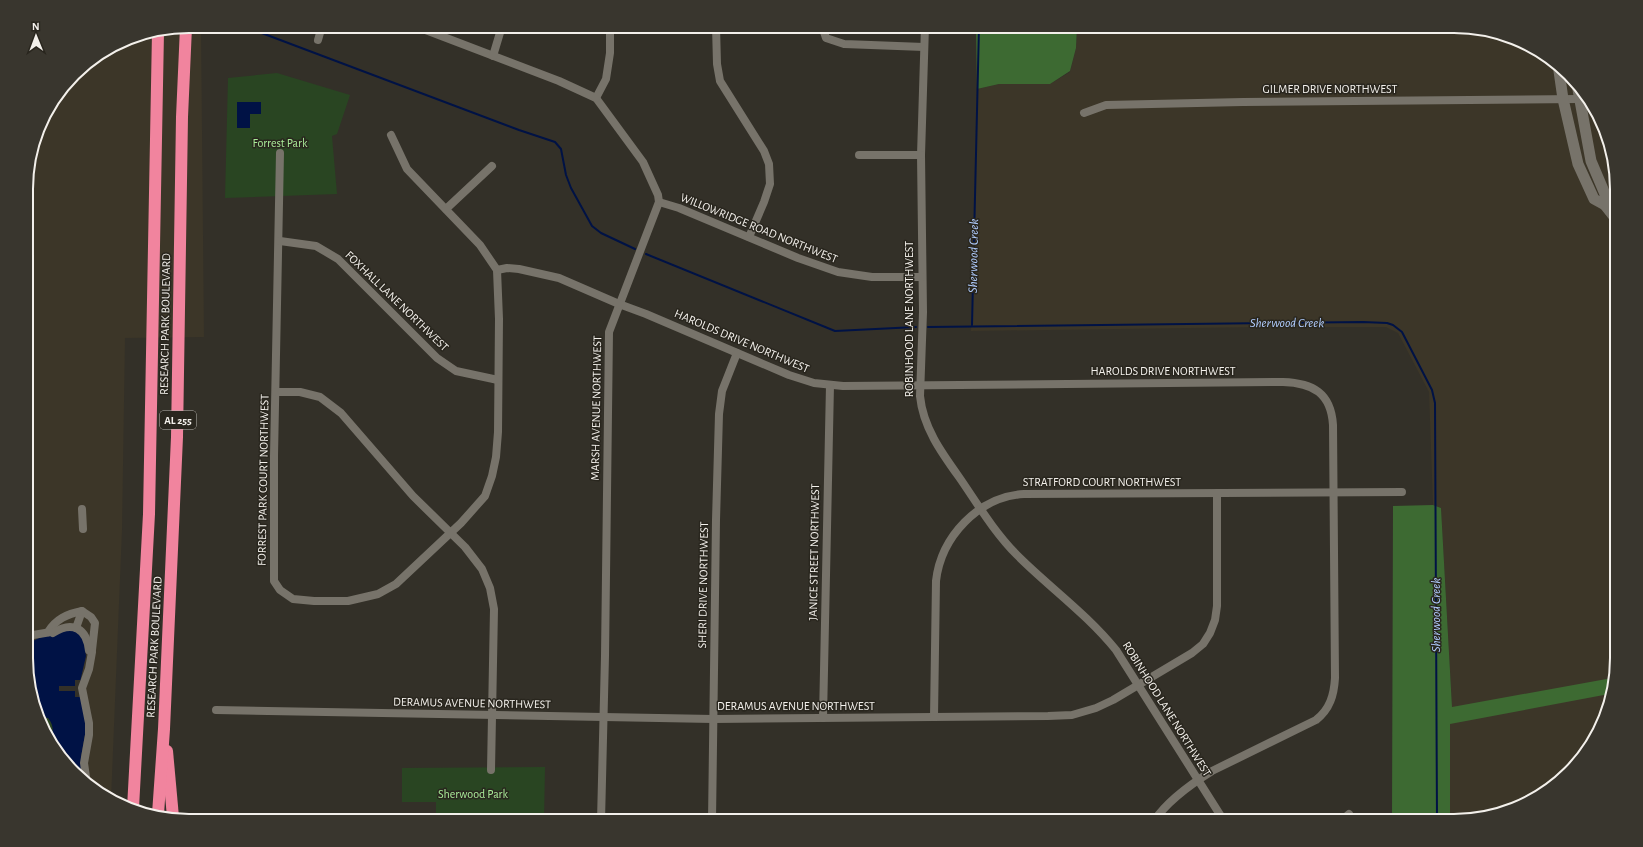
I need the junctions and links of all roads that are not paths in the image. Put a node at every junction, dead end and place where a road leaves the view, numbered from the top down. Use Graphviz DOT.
graph roads {
  1 [pos="186,33"];
  2 [pos="320,33"];
  3 [pos="433,33"];
  4 [pos="500,33"];
  5 [pos="610,33"];
  6 [pos="716,33"];
  7 [pos="824,33"];
  8 [pos="925,33"];
  9 [pos="158,36"];
  10 [pos="318,40"];
  11 [pos="924,46"];
  12 [pos="493,56"];
  13 [pos="1560,74"];
  14 [pos="1578,94"];
  15 [pos="596,98"];
  16 [pos="1563,99"];
  17 [pos="1579,99"];
  18 [pos="1084,113"];
  19 [pos="391,135"];
  20 [pos="280,153"];
  21 [pos="859,155"];
  22 [pos="921,156"];
  23 [pos="492,166"];
  24 [pos="659,202"];
  25 [pos="1604,205"];
  26 [pos="446,209"];
  27 [pos="1610,212"];
  28 [pos="749,237"];
  29 [pos="280,241"];
  30 [pos="497,270"];
  31 [pos="922,277"];
  32 [pos="619,304"];
  33 [pos="737,353"];
  34 [pos="498,380"];
  35 [pos="920,385"];
  36 [pos="830,386"];
  37 [pos="276,392"];
  38 [pos="1333,492"];
  39 [pos="1402,492"];
  40 [pos="1217,493"];
  41 [pos="82,509"];
  42 [pos="981,509"];
  43 [pos="83,529"];
  44 [pos="450,532"];
  45 [pos="82,611"];
  46 [pos="76,628"];
  47 [pos="51,632"];
  48 [pos="33,635"];
  49 [pos="92,652"];
  50 [pos="1139,684"];
  51 [pos="216,710"];
  52 [pos="492,715"];
  53 [pos="603,717"];
  54 [pos="934,717"];
  55 [pos="713,718"];
  56 [pos="823,718"];
  57 [pos="164,729"];
  58 [pos="491,770"];
  59 [pos="86,775"];
  60 [pos="1197,781"];
  61 [pos="133,804"];
  62 [pos="158,811"];
  63 [pos="172,813"];
  64 [pos="601,814"];
  65 [pos="712,814"];
  66 [pos="1160,814"];
  67 [pos="1219,814"];
  1 -- 57 [label="highway, RESEARCH PARK BOULEVARD / AL 255"];
  2 -- 10 [label="street"];
  3 -- 12 [label="street"];
  4 -- 12 [label="street"];
  5 -- 15 [label="street"];
  6 -- 28 [label="street"];
  7 -- 11 [label="street"];
  8 -- 11 [label="street, ROBINHOOD LANE NORTHWEST"];
  9 -- 61 [label="highway, RESEARCH PARK BOULEVARD / AL 255"];
  11 -- 22 [label="street, ROBINHOOD LANE NORTHWEST"];
  12 -- 15 [label="street"];
  13 -- 16 [label="street"];
  14 -- 17 [label="street"];
  15 -- 24 [label="street"];
  16 -- 17 [label="street, GILMER DRIVE NORTHWEST"];
  16 -- 18 [label="street, GILMER DRIVE NORTHWEST"];
  16 -- 25 [label="street"];
  17 -- 25 [label="street"];
  19 -- 26 [label="street, FORREST PARK COURT NORTHWEST"];
  20 -- 29 [label="street, FORREST PARK COURT NORTHWEST"];
  21 -- 22 [label="street"];
  22 -- 31 [label="street, ROBINHOOD LANE NORTHWEST"];
  23 -- 26 [label="street"];
  24 -- 28 [label="street, WILLOWRIDGE ROAD NORTHWEST"];
  24 -- 32 [label="street, MARSH AVENUE NORTHWEST"];
  25 -- 27 [label="street"];
  26 -- 30 [label="street, FORREST PARK COURT NORTHWEST"];
  28 -- 31 [label="street, WILLOWRIDGE ROAD NORTHWEST"];
  29 -- 34 [label="street, FOXHALL LANE NORTHWEST"];
  29 -- 37 [label="street, FORREST PARK COURT NORTHWEST"];
  30 -- 32 [label="street, HAROLDS DRIVE NORTHWEST"];
  30 -- 34 [label="street, FORREST PARK COURT NORTHWEST"];
  31 -- 35 [label="street, ROBINHOOD LANE NORTHWEST"];
  32 -- 33 [label="street, HAROLDS DRIVE NORTHWEST"];
  32 -- 53 [label="street, MARSH AVENUE NORTHWEST"];
  33 -- 36 [label="street, HAROLDS DRIVE NORTHWEST"];
  33 -- 55 [label="street, SHERI DRIVE NORTHWEST"];
  34 -- 44 [label="street, FORREST PARK COURT NORTHWEST"];
  35 -- 36 [label="street, HAROLDS DRIVE NORTHWEST"];
  35 -- 38 [label="street, HAROLDS DRIVE NORTHWEST"];
  35 -- 42 [label="street, ROBINHOOD LANE NORTHWEST"];
  36 -- 56 [label="street, JANICE STREET NORTHWEST"];
  37 -- 44 [label="street"];
  37 -- 44 [label="street, FORREST PARK COURT NORTHWEST"];
  38 -- 39 [label="street, STRATFORD COURT NORTHWEST"];
  38 -- 40 [label="street, STRATFORD COURT NORTHWEST"];
  38 -- 60 [label="street, HAROLDS DRIVE NORTHWEST"];
  40 -- 42 [label="street, STRATFORD COURT NORTHWEST"];
  40 -- 50 [label="street, DERAMUS AVENUE NORTHWEST"];
  41 -- 43 [label="street"];
  42 -- 50 [label="street, ROBINHOOD LANE NORTHWEST"];
  42 -- 54 [label="street, STRATFORD COURT NORTHWEST"];
  44 -- 52 [label="street"];
  45 -- 46 [label="street"];
  45 -- 47 [label="street"];
  45 -- 49 [label="street"];
  46 -- 47 [label="street"];
  46 -- 49 [label="street"];
  47 -- 48 [label="street"];
  49 -- 59 [label="street"];
  50 -- 54 [label="street, DERAMUS AVENUE NORTHWEST"];
  50 -- 60 [label="street, ROBINHOOD LANE NORTHWEST"];
  51 -- 52 [label="street, DERAMUS AVENUE NORTHWEST"];
  52 -- 53 [label="street, DERAMUS AVENUE NORTHWEST"];
  52 -- 58 [label="street"];
  53 -- 55 [label="street, DERAMUS AVENUE NORTHWEST"];
  53 -- 64 [label="street, MARSH AVENUE NORTHWEST"];
  54 -- 56 [label="street, DERAMUS AVENUE NORTHWEST"];
  55 -- 56 [label="street, DERAMUS AVENUE NORTHWEST"];
  55 -- 65 [label="street, SHERI DRIVE NORTHWEST"];
  57 -- 62 [label="highway, RESEARCH PARK BOULEVARD / AL 255"];
  57 -- 63 [label="highway"];
  60 -- 66 [label="street, HAROLDS DRIVE NORTHWEST"];
  60 -- 67 [label="street, ROBINHOOD LANE NORTHWEST"];
}
